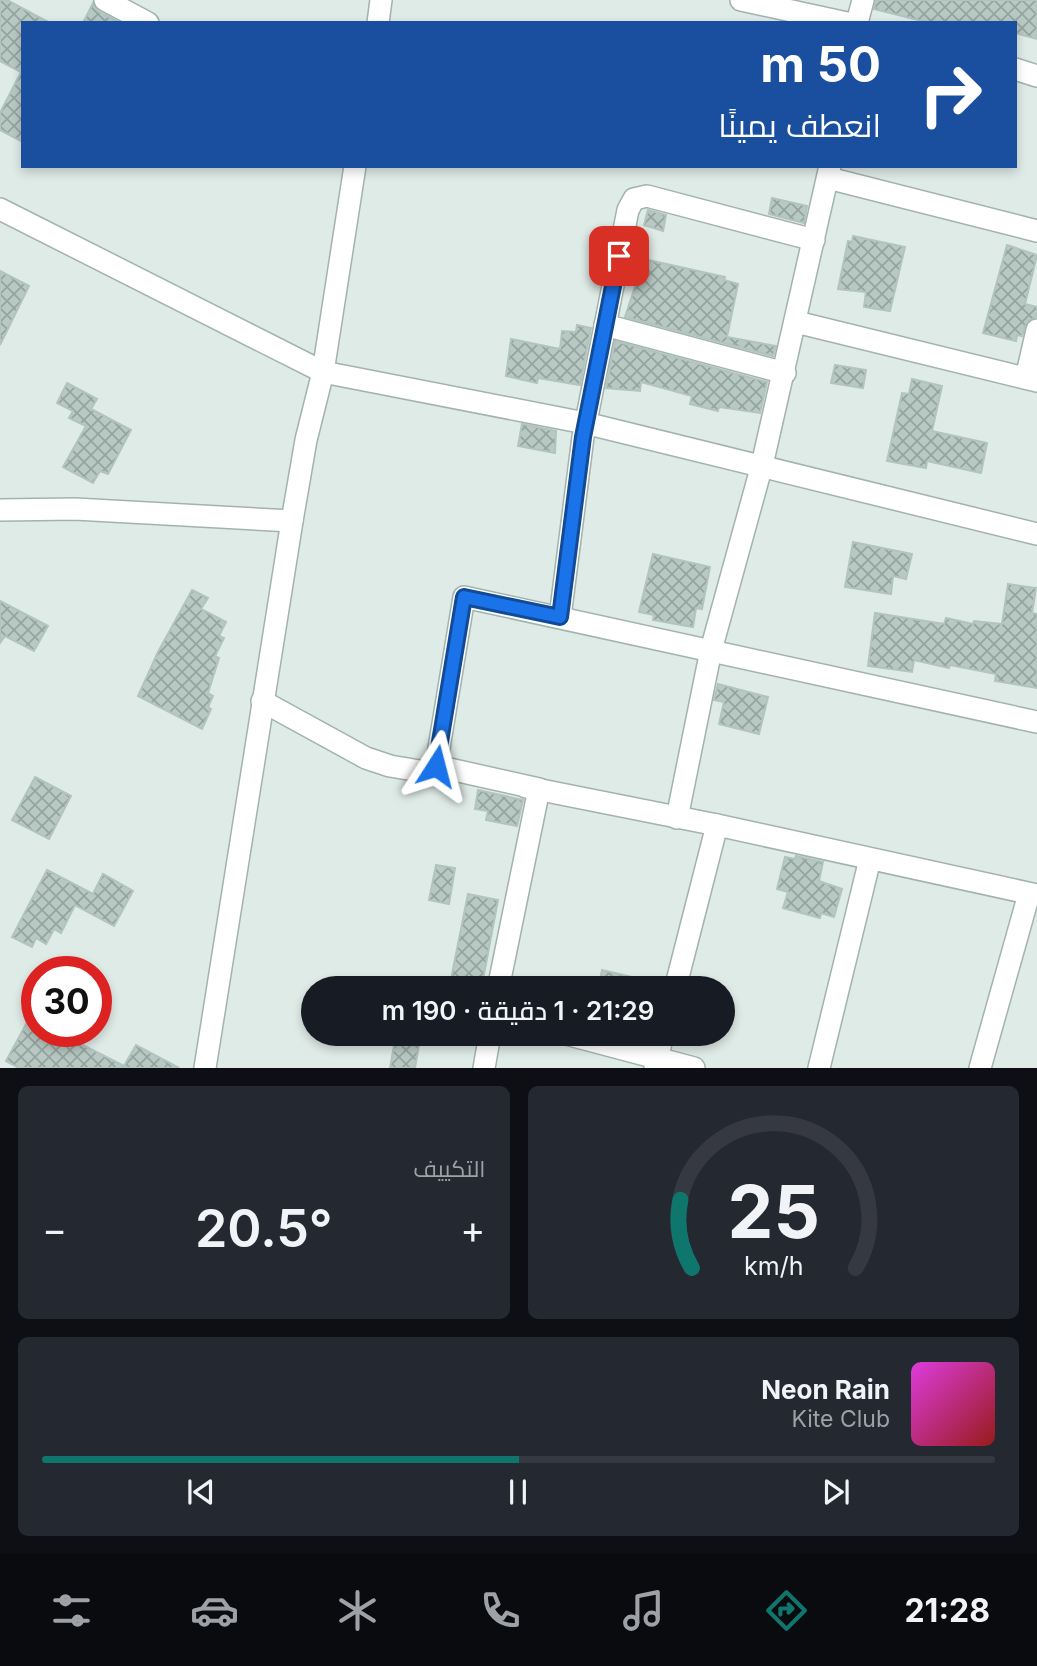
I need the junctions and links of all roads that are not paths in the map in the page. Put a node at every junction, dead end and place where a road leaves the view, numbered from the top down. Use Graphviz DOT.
graph roads {
  1 [pos="105,0"];
  2 [pos="382,0"];
  3 [pos="741,0"];
  4 [pos="863,0"];
  5 [pos="144,21"];
  6 [pos="378,21"];
  7 [pos="838,21"];
  8 [pos="858,21"];
  9 [pos="1017,70"];
  10 [pos="1037,76"];
  11 [pos="355,168"];
  12 [pos="829,172"];
  13 [pos="0,209"];
  14 [pos="1037,231"];
  15 [pos="814,240"];
  16 [pos="796,322"];
  17 [pos="605,325"];
  18 [pos="1037,330"];
  19 [pos="323,372"];
  20 [pos="785,373"];
  21 [pos="1031,380"];
  22 [pos="585,423"];
  23 [pos="762,465"];
  24 [pos="0,510"];
  25 [pos="292,521"];
  26 [pos="1037,534"];
  27 [pos="560,617"];
  28 [pos="711,650"];
  29 [pos="262,701"];
  30 [pos="1037,722"];
  31 [pos="539,789"];
  32 [pos="677,818"];
  33 [pos="717,825"];
  34 [pos="870,859"];
  35 [pos="1033,894"];
  36 [pos="501,976"];
  37 [pos="678,976"];
  38 [pos="488,1046"];
  39 [pos="603,1046"];
  40 [pos="656,1063"];
  41 [pos="205,1068"];
  42 [pos="484,1068"];
  43 [pos="694,1068"];
  44 [pos="819,1068"];
  45 [pos="980,1068"];
  1 -- 5 [label="street"];
  2 -- 6 [label="street"];
  3 -- 7 [label="street"];
  4 -- 8 [label="street"];
  9 -- 10 [label="street"];
  11 -- 19 [label="street"];
  12 -- 14 [label="street"];
  12 -- 15 [label="street"];
  13 -- 19 [label="street"];
  15 -- 16 [label="street"];
  15 -- 17 [label="street"];
  16 -- 20 [label="street"];
  16 -- 21 [label="street"];
  17 -- 20 [label="street"];
  17 -- 22 [label="street"];
  18 -- 21 [label="street"];
  19 -- 22 [label="street"];
  19 -- 25 [label="street"];
  20 -- 23 [label="street"];
  22 -- 23 [label="street"];
  22 -- 27 [label="street"];
  23 -- 26 [label="street"];
  23 -- 28 [label="street"];
  24 -- 25 [label="street"];
  25 -- 29 [label="street"];
  27 -- 28 [label="street"];
  27 -- 31 [label="street"];
  28 -- 30 [label="street"];
  28 -- 32 [label="street"];
  29 -- 31 [label="street"];
  29 -- 41 [label="street"];
  31 -- 32 [label="street"];
  31 -- 36 [label="street"];
  32 -- 33 [label="street"];
  33 -- 34 [label="street"];
  33 -- 37 [label="street"];
  34 -- 35 [label="street"];
  34 -- 44 [label="street"];
  35 -- 45 [label="street"];
  38 -- 42 [label="street"];
  39 -- 40 [label="street"];
  40 -- 43 [label="street"];
}
